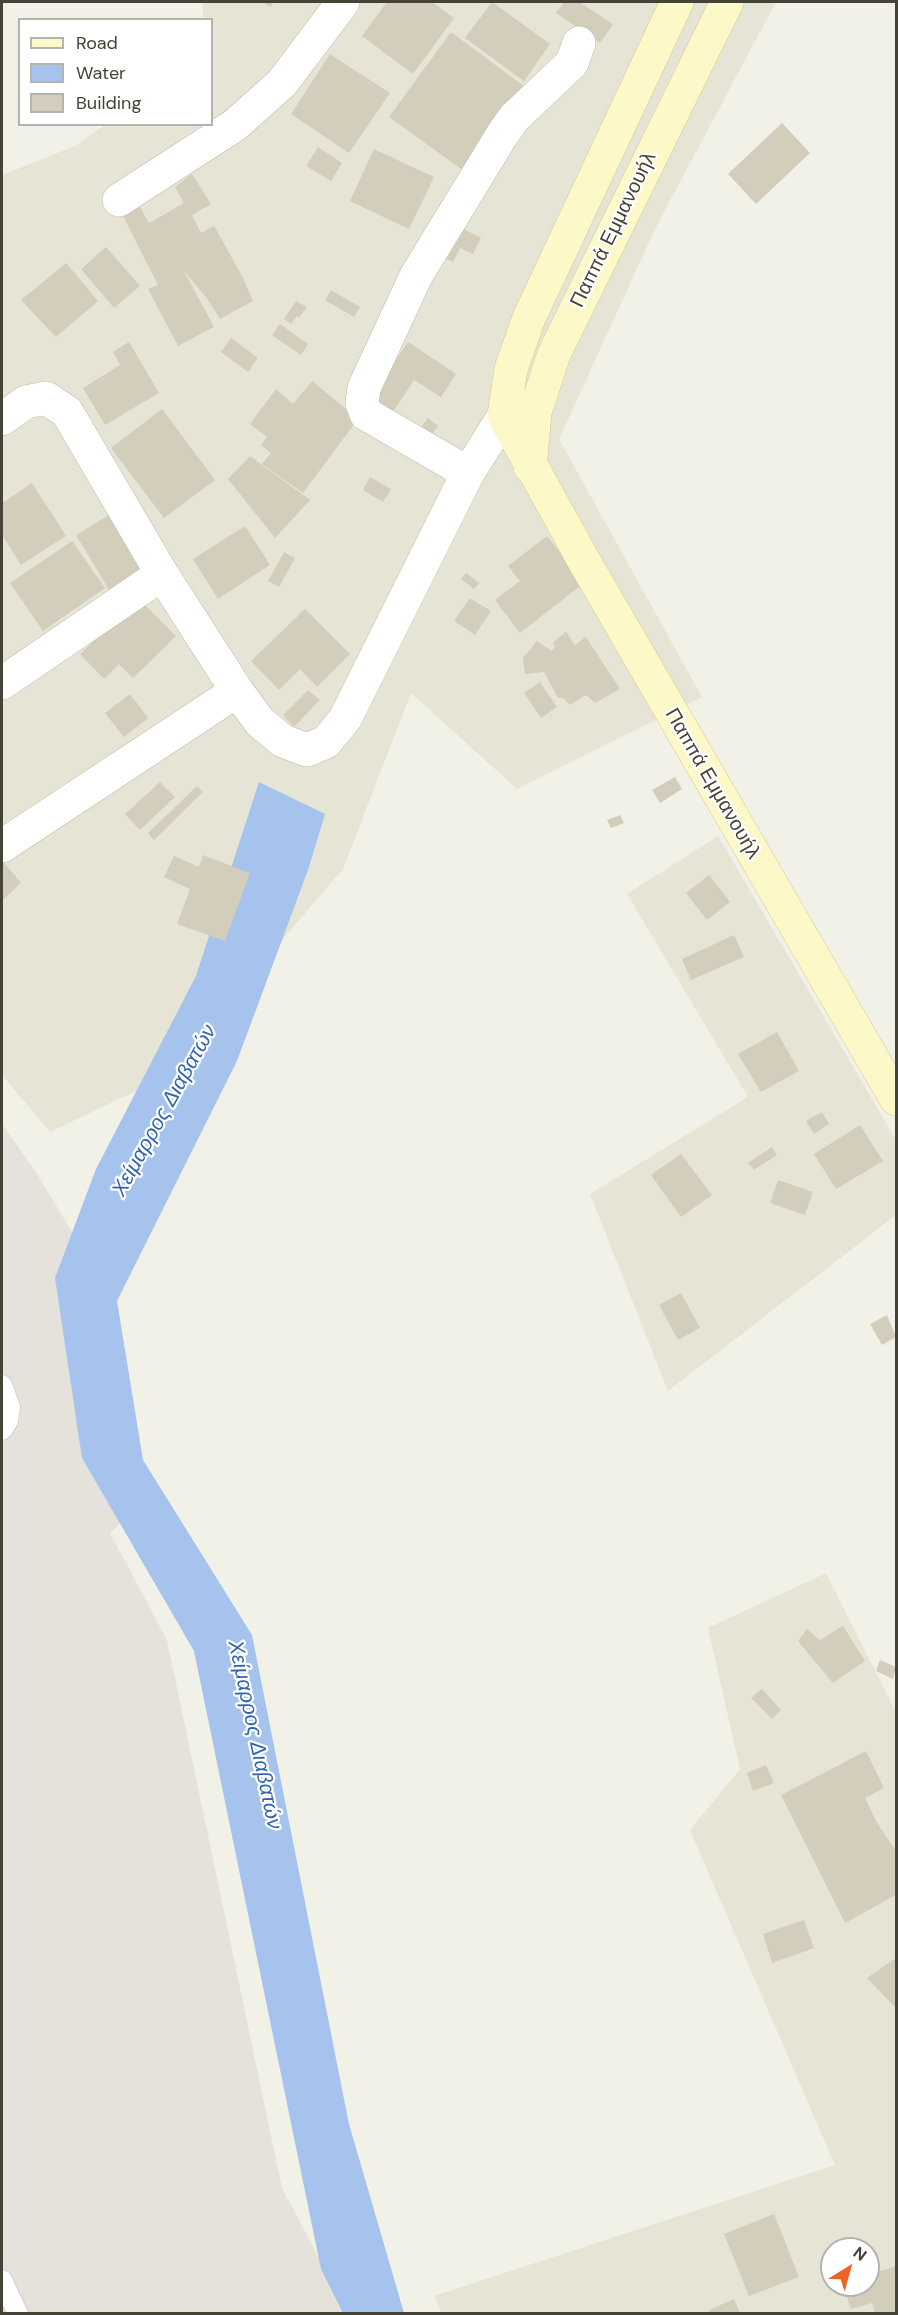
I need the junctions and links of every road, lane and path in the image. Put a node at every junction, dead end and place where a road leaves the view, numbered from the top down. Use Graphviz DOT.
graph roads {
  1 [pos="343,2"];
  2 [pos="677,2"];
  3 [pos="727,2"];
  4 [pos="579,43"];
  5 [pos="119,200"];
  6 [pos="504,416"];
  7 [pos="2,419"];
  8 [pos="530,467"];
  9 [pos="468,473"];
  10 [pos="162,574"];
  11 [pos="2,683"];
  12 [pos="237,692"];
  13 [pos="2,846"];
  14 [pos="897,1099"];
  15 [pos="2,1385"];
  16 [pos="2,1430"];
  17 [pos="2,2280"];
  18 [pos="18,2313"];
  1 -- 5 [label="street"];
  2 -- 6 [label="street, Παππά Εμμανουήλ"];
  3 -- 8 [label="street, Παππά Εμμανουήλ"];
  4 -- 9 [label="street"];
  6 -- 8 [label="street, Παππά Εμμανουήλ"];
  6 -- 9 [label="street"];
  7 -- 10 [label="street"];
  8 -- 14 [label="street, Παππά Εμμανουήλ"];
  9 -- 12 [label="street"];
  10 -- 11 [label="street"];
  10 -- 12 [label="street"];
  12 -- 13 [label="street"];
  15 -- 16 [label="lane"];
  17 -- 18 [label="lane"];
}
